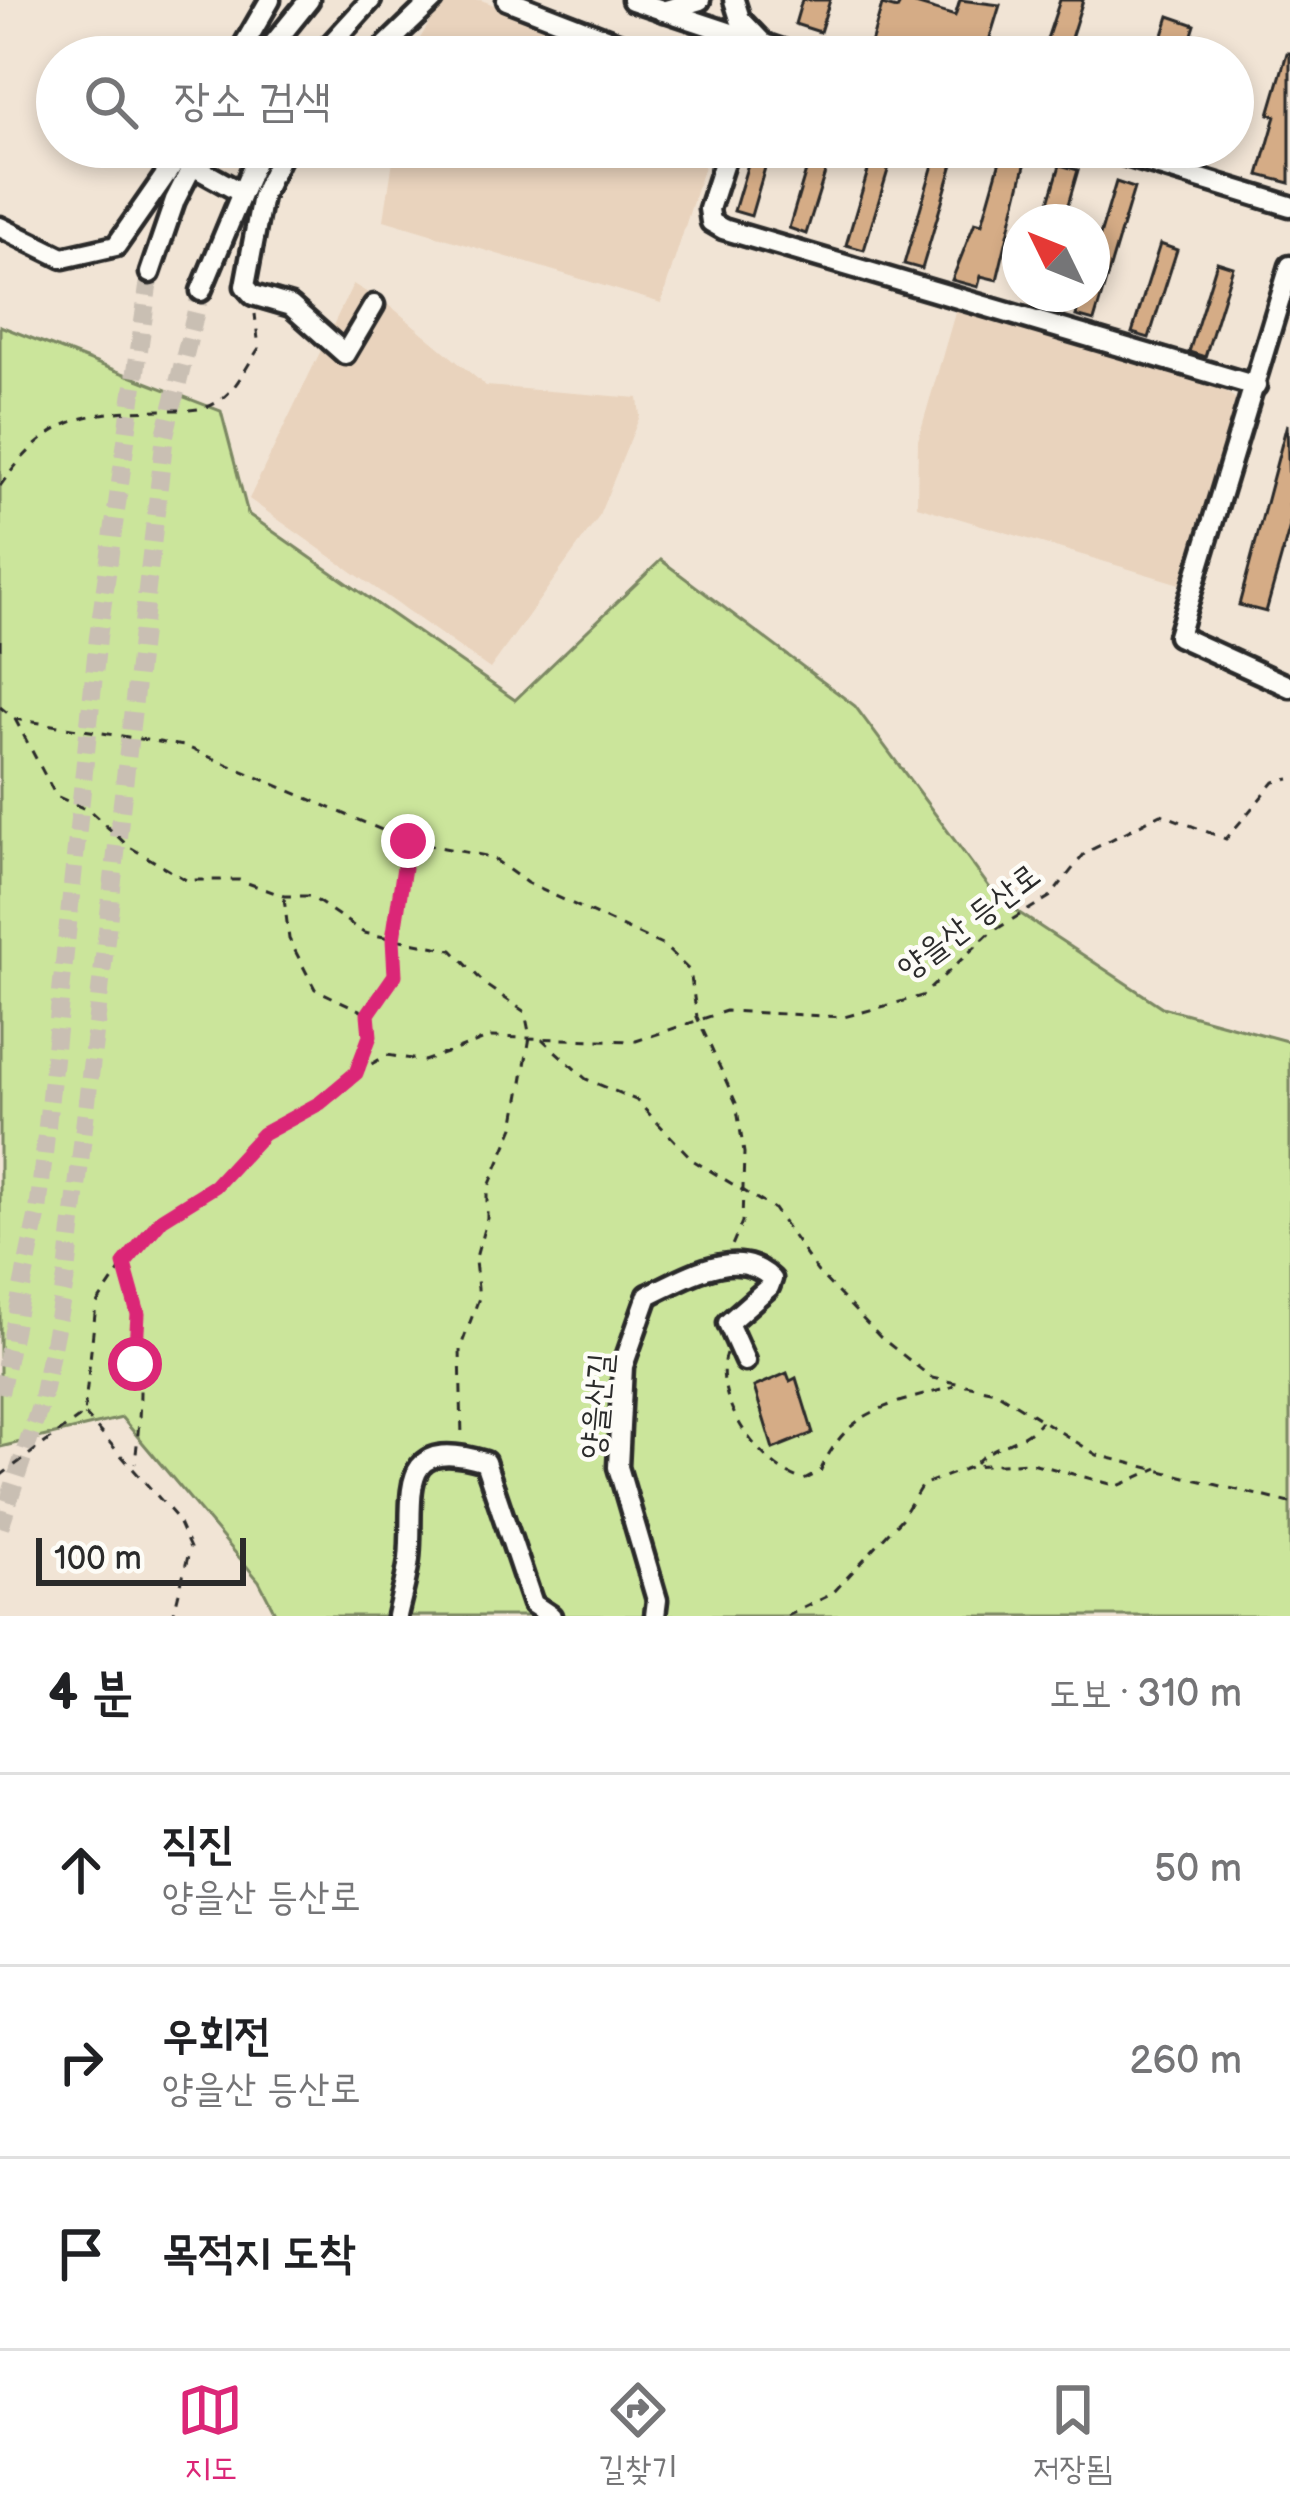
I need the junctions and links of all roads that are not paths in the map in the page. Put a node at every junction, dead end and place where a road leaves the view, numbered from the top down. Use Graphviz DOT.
graph roads {
  1 [pos="270,0"];
  2 [pos="308,0"];
  3 [pos="371,0"];
  4 [pos="433,0"];
  5 [pos="507,0"];
  6 [pos="632,0"];
  7 [pos="700,0"];
  8 [pos="723,0"];
  9 [pos="734,0"];
  10 [pos="663,10"];
  11 [pos="714,30"];
  12 [pos="249,36"];
  13 [pos="280,36"];
  14 [pos="338,36"];
  15 [pos="396,36"];
  16 [pos="600,36"];
  17 [pos="728,36"];
  18 [pos="752,36"];
  19 [pos="178,168"];
  20 [pos="184,168"];
  21 [pos="206,168"];
  22 [pos="251,168"];
  23 [pos="272,168"];
  24 [pos="722,168"];
  25 [pos="1165,168"];
  26 [pos="240,191"];
  27 [pos="1290,206"];
  28 [pos="0,227"];
  29 [pos="1290,266"];
  30 [pos="150,274"];
  31 [pos="200,291"];
  32 [pos="374,305"];
  33 [pos="1256,386"];
  34 [pos="1290,687"];
  35 [pos="741,1352"];
  36 [pos="397,1616"];
  37 [pos="551,1616"];
  38 [pos="655,1616"];
  1 -- 12 [label="street"];
  2 -- 13 [label="street"];
  3 -- 14 [label="street"];
  4 -- 15 [label="street"];
  5 -- 16 [label="street"];
  6 -- 10 [label="street"];
  7 -- 10 [label="street"];
  8 -- 11 [label="street"];
  9 -- 18 [label="street"];
  10 -- 11 [label="street"];
  11 -- 17 [label="street"];
  19 -- 28 [label="street"];
  20 -- 30 [label="street"];
  21 -- 26 [label="street"];
  22 -- 26 [label="street"];
  23 -- 32 [label="street"];
  24 -- 33 [label="street"];
  25 -- 27 [label="street"];
  26 -- 31 [label="street"];
  29 -- 33 [label="street"];
  33 -- 34 [label="street"];
  35 -- 38 [label="street, 양을산길"];
  36 -- 37 [label="street"];
}
